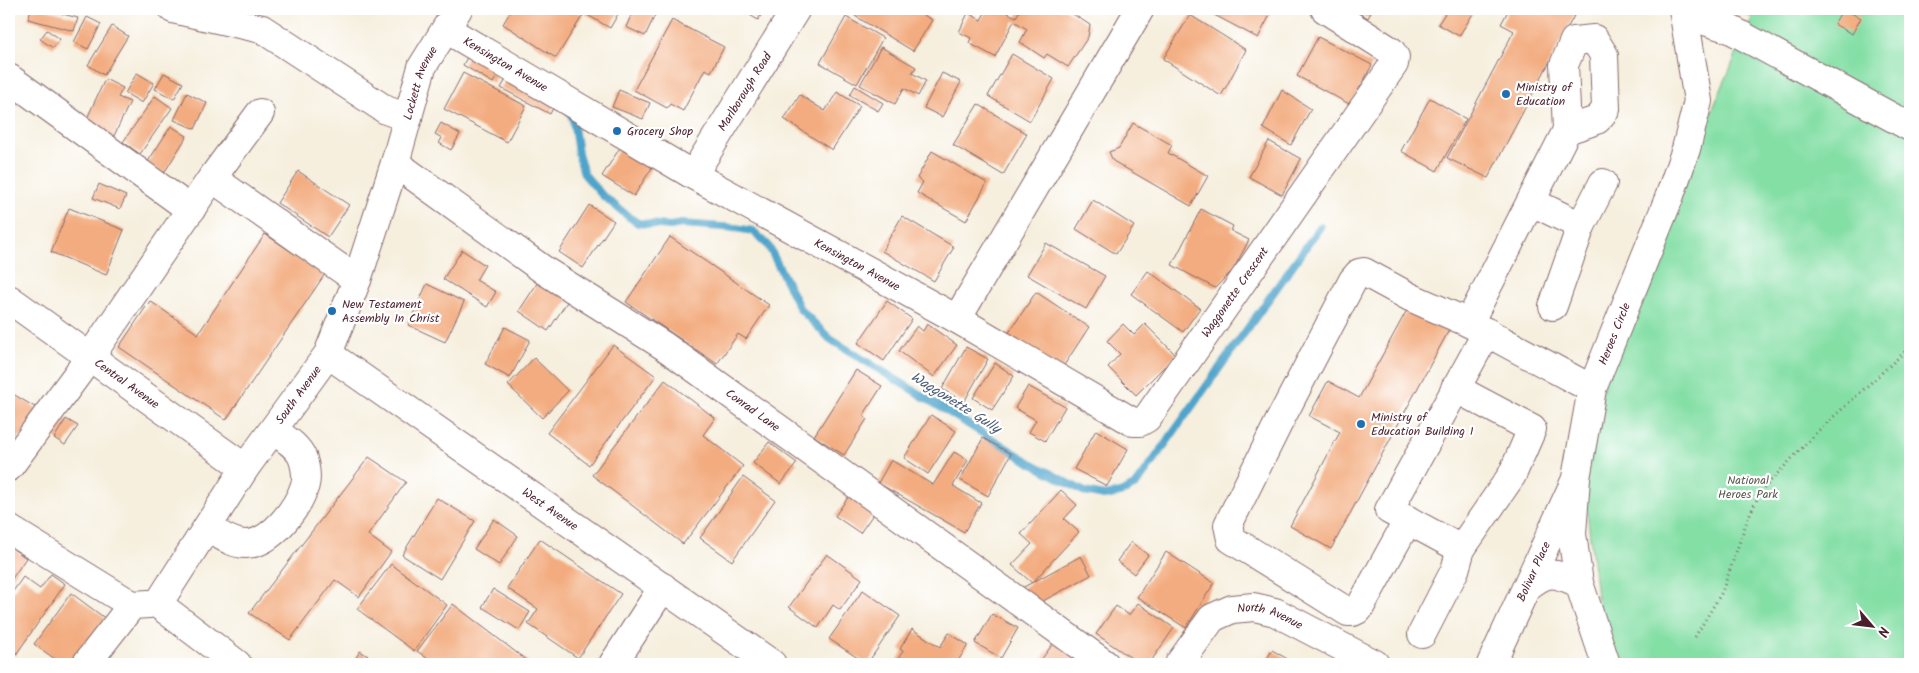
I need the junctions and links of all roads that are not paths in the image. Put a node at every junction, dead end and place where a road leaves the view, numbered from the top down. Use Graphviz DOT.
graph roads {
  1 [pos="173,9"];
  2 [pos="796,9"];
  3 [pos="1140,9"];
  4 [pos="1325,9"];
  5 [pos="1683,11"];
  6 [pos="452,19"];
  7 [pos="9,78"];
  8 [pos="260,113"];
  9 [pos="408,118"];
  10 [pos="1910,127"];
  11 [pos="1567,130"];
  12 [pos="395,163"];
  13 [pos="693,175"];
  14 [pos="212,178"];
  15 [pos="1603,183"];
  16 [pos="1532,202"];
  17 [pos="191,210"];
  18 [pos="1582,226"];
  19 [pos="357,280"];
  20 [pos="9,299"];
  21 [pos="1553,306"];
  22 [pos="957,319"];
  23 [pos="1478,327"];
  24 [pos="328,354"];
  25 [pos="90,357"];
  26 [pos="1455,388"];
  27 [pos="1592,389"];
  28 [pos="273,430"];
  29 [pos="9,467"];
  30 [pos="245,468"];
  31 [pos="1576,478"];
  32 [pos="1408,520"];
  33 [pos="207,528"];
  34 [pos="9,529"];
  35 [pos="1461,549"];
  36 [pos="1579,583"];
  37 [pos="664,586"];
  38 [pos="1527,587"];
  39 [pos="145,604"];
  40 [pos="1422,634"];
  41 [pos="86,664"];
  42 [pos="236,664"];
  43 [pos="613,664"];
  44 [pos="772,664"];
  45 [pos="1104,664"];
  46 [pos="1179,664"];
  47 [pos="1375,664"];
  48 [pos="1491,664"];
  49 [pos="1606,664"];
  1 -- 9 [label="street"];
  2 -- 13 [label="street, Marlborough Road"];
  3 -- 22 [label="street"];
  4 -- 22 [label="street, Waggonette Crescent"];
  5 -- 10 [label="street"];
  5 -- 27 [label="street, Heroes Circle"];
  6 -- 9 [label="street, Lockett Avenue"];
  6 -- 13 [label="street, Kensington Avenue"];
  7 -- 17 [label="street"];
  8 -- 14 [label="street"];
  9 -- 12 [label="street, Lockett Avenue"];
  11 -- 16 [label="street"];
  12 -- 19 [label="street, South Avenue"];
  12 -- 45 [label="street, Conrad Lane"];
  13 -- 22 [label="street, Kensington Avenue"];
  14 -- 17 [label="street"];
  14 -- 19 [label="street"];
  15 -- 18 [label="street"];
  16 -- 18 [label="street"];
  16 -- 23 [label="street"];
  17 -- 25 [label="street"];
  18 -- 21 [label="street"];
  19 -- 24 [label="street, South Avenue"];
  20 -- 25 [label="street, Central Avenue"];
  23 -- 26 [label="street"];
  23 -- 27 [label="street"];
  23 -- 32 [label="street"];
  24 -- 28 [label="street, South Avenue"];
  24 -- 37 [label="street, West Avenue"];
  25 -- 29 [label="street"];
  25 -- 30 [label="street, Central Avenue"];
  26 -- 32 [label="street"];
  26 -- 35 [label="street"];
  27 -- 31 [label="street, Heroes Circle"];
  28 -- 30 [label="street, South Avenue"];
  28 -- 33 [label="street"];
  30 -- 33 [label="street, South Avenue"];
  31 -- 36 [label="street, Heroes Circle"];
  31 -- 38 [label="street, Bolivar Place"];
  32 -- 35 [label="street"];
  33 -- 39 [label="street, South Avenue"];
  34 -- 39 [label="street"];
  35 -- 40 [label="street"];
  36 -- 38 [label="street"];
  36 -- 49 [label="street, Heroes Circle"];
  37 -- 43 [label="street"];
  37 -- 44 [label="street, West Avenue"];
  38 -- 48 [label="street, Bolivar Place"];
  39 -- 41 [label="street, South Avenue"];
  39 -- 42 [label="street"];
  46 -- 47 [label="street, North Avenue"];
}
